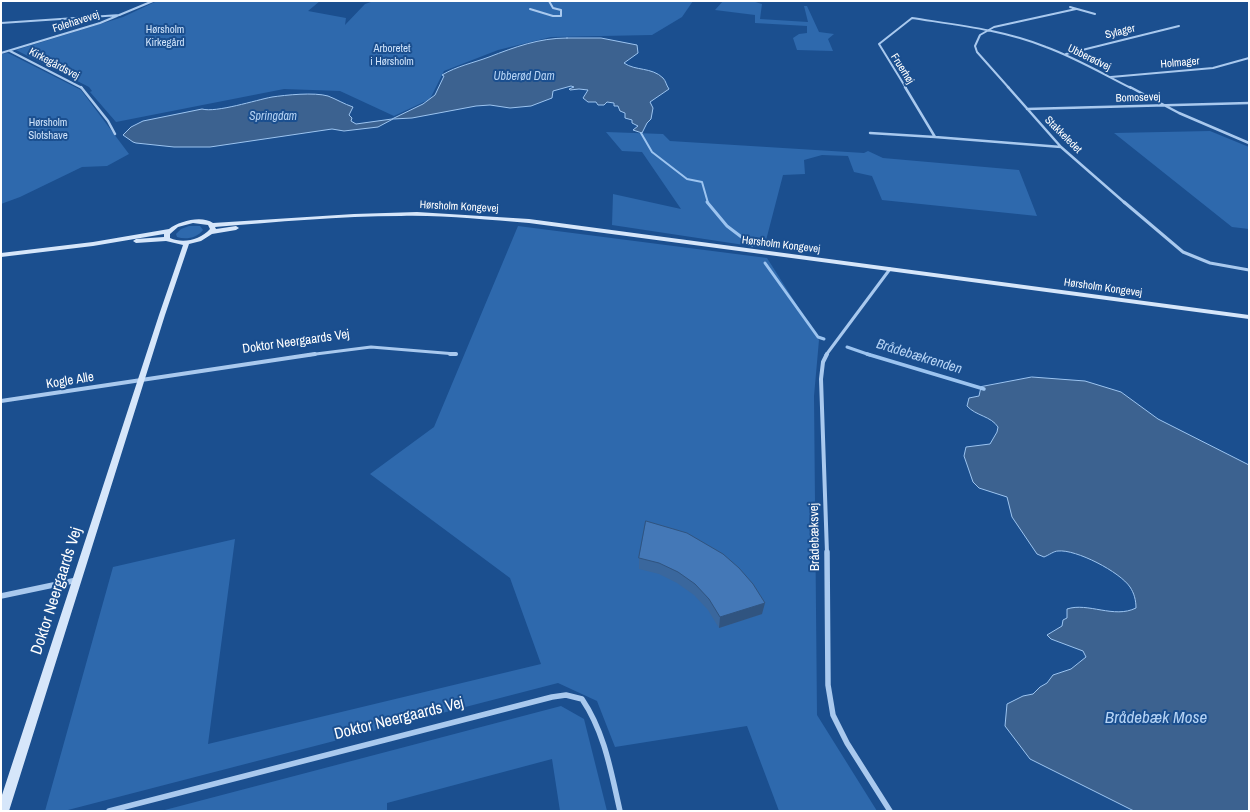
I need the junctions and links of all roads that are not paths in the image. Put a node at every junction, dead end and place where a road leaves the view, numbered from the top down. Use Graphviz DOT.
graph roads {
  1 [pos="154,1"];
  2 [pos="549,1"];
  3 [pos="1070,7"];
  4 [pos="530,9"];
  5 [pos="1076,9"];
  6 [pos="1095,14"];
  7 [pos="123,15"];
  8 [pos="912,18"];
  9 [pos="1,23"];
  10 [pos="1179,26"];
  11 [pos="988,30"];
  12 [pos="10,51"];
  13 [pos="1,53"];
  14 [pos="1065,54"];
  15 [pos="1249,58"];
  16 [pos="1110,77"];
  17 [pos="1249,103"];
  18 [pos="1164,105"];
  19 [pos="1027,110"];
  20 [pos="870,133"];
  21 [pos="115,134"];
  22 [pos="934,137"];
  23 [pos="1249,142"];
  24 [pos="1061,147"];
  25 [pos="310,218"];
  26 [pos="212,225"];
  27 [pos="169,231"];
  28 [pos="211,232"];
  29 [pos="167,239"];
  30 [pos="187,242"];
  31 [pos="93,244"];
  32 [pos="1,255"];
  33 [pos="890,269"];
  34 [pos="1249,270"];
  35 [pos="1249,318"];
  36 [pos="456,354"];
  37 [pos="141,380"];
  38 [pos="1,401"];
  39 [pos="78,580"];
  40 [pos="1,596"];
  41 [pos="3,811"];
  42 [pos="109,811"];
  43 [pos="620,811"];
  44 [pos="890,811"];
  1 -- 7 [label="street, Folehavevej"];
  2 -- 4 [label="street"];
  3 -- 5 [label="street"];
  5 -- 6 [label="street"];
  5 -- 11 [label="street"];
  7 -- 9 [label="street"];
  7 -- 12 [label="street, Folehavevej"];
  8 -- 11 [label="street, Ubberødvej"];
  8 -- 22 [label="street, Fruerhøj"];
  10 -- 14 [label="street, Sylager"];
  11 -- 14 [label="street, Ubberødvej"];
  11 -- 19 [label="street, Stakkeledet"];
  12 -- 13 [label="street, Folehavevej"];
  12 -- 21 [label="street, Kirkegårdsvej"];
  14 -- 16 [label="street, Ubberødvej"];
  15 -- 16 [label="street, Holmager"];
  16 -- 18 [label="street, Ubberødvej"];
  17 -- 18 [label="street, Bomosevej"];
  18 -- 19 [label="street, Bomosevej"];
  18 -- 23 [label="street, Ubberødvej"];
  19 -- 24 [label="street, Stakkeledet"];
  20 -- 22 [label="street"];
  22 -- 24 [label="street"];
  24 -- 34 [label="street, Stakkeledet"];
  25 -- 26 [label="main road, Hørsholm Kongevej"];
  25 -- 28 [label="main road, Hørsholm Kongevej"];
  25 -- 33 [label="main road, Hørsholm Kongevej"];
  26 -- 27 [label="main road, Hørsholm Kongevej"];
  26 -- 28 [label="main road"];
  27 -- 29 [label="main road"];
  27 -- 31 [label="main road"];
  28 -- 30 [label="main road, Hørsholm Kongevej"];
  29 -- 30 [label="main road"];
  29 -- 31 [label="main road"];
  30 -- 37 [label="main road, Doktor Neergaards Vej"];
  31 -- 32 [label="main road"];
  33 -- 35 [label="main road, Hørsholm Kongevej"];
  33 -- 44 [label="street, Brådebæksvej"];
  36 -- 37 [label="street, Doktor Neergaards Vej"];
  37 -- 38 [label="street, Kogle Alle"];
  37 -- 39 [label="main road, Doktor Neergaards Vej"];
  39 -- 40 [label="street"];
  39 -- 41 [label="main road, Doktor Neergaards Vej"];
  42 -- 43 [label="street, Doktor Neergaards Vej"];
}
